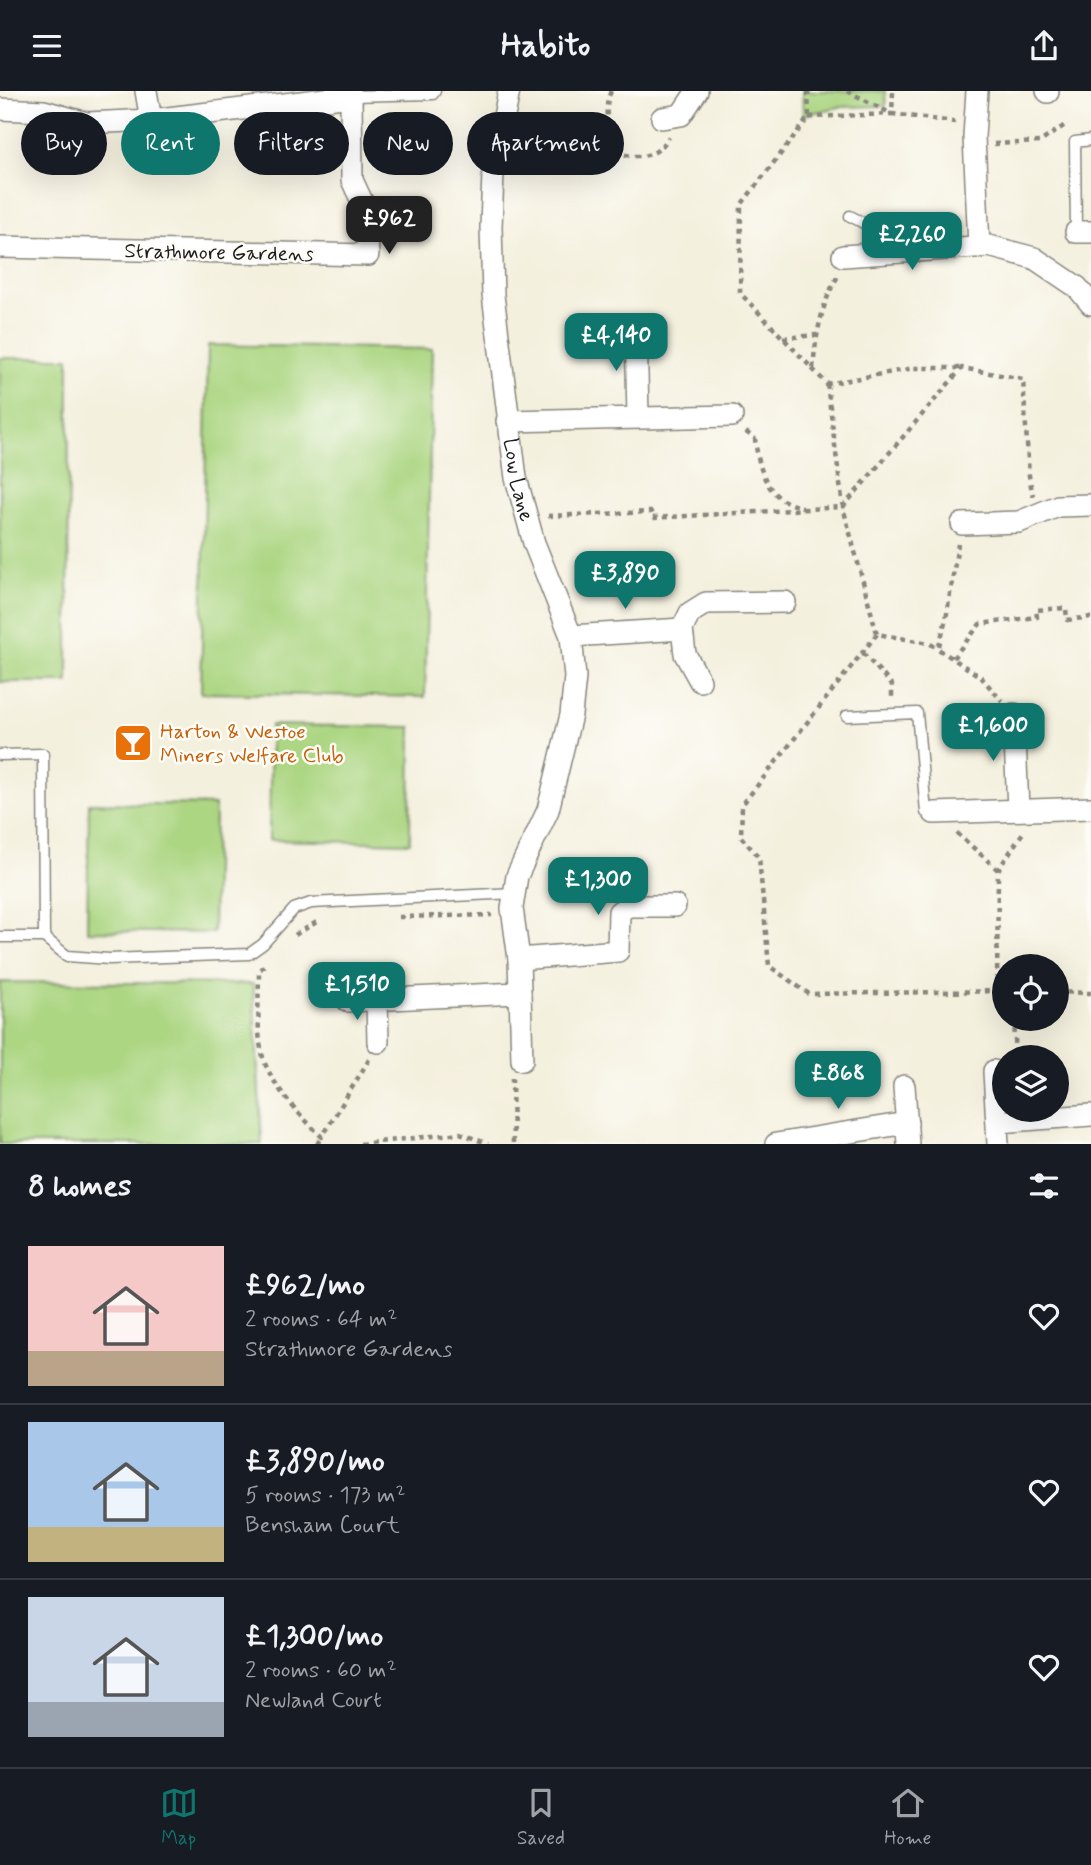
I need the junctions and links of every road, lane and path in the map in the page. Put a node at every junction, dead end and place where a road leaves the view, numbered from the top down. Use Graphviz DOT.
graph roads {
  1 [pos="146,91"];
  2 [pos="435,91"];
  3 [pos="509,91"];
  4 [pos="611,91"];
  5 [pos="697,91"];
  6 [pos="807,91"];
  7 [pos="847,91"];
  8 [pos="893,91"];
  9 [pos="977,91"];
  10 [pos="1047,91"];
  11 [pos="351,96"];
  12 [pos="0,109"];
  13 [pos="150,112"];
  14 [pos="218,112"];
  15 [pos="892,114"];
  16 [pos="671,116"];
  17 [pos="809,117"];
  18 [pos="121,122"];
  19 [pos="1068,123"];
  20 [pos="1074,133"];
  21 [pos="975,135"];
  22 [pos="1091,140"];
  23 [pos="850,216"];
  24 [pos="1084,232"];
  25 [pos="0,247"];
  26 [pos="979,247"];
  27 [pos="882,253"];
  28 [pos="847,256"];
  29 [pos="1091,304"];
  30 [pos="636,329"];
  31 [pos="817,335"];
  32 [pos="783,338"];
  33 [pos="962,368"];
  34 [pos="813,369"];
  35 [pos="827,384"];
  36 [pos="732,415"];
  37 [pos="638,416"];
  38 [pos="507,421"];
  39 [pos="1091,505"];
  40 [pos="843,507"];
  41 [pos="814,509"];
  42 [pos="1038,515"];
  43 [pos="526,517"];
  44 [pos="962,524"];
  45 [pos="785,602"];
  46 [pos="1091,617"];
  47 [pos="682,628"];
  48 [pos="877,634"];
  49 [pos="571,636"];
  50 [pos="939,646"];
  51 [pos="863,653"];
  52 [pos="953,658"];
  53 [pos="700,681"];
  54 [pos="892,714"];
  55 [pos="1014,714"];
  56 [pos="846,716"];
  57 [pos="0,755"];
  58 [pos="1091,808"];
  59 [pos="1028,810"];
  60 [pos="934,813"];
  61 [pos="998,870"];
  62 [pos="514,893"];
  63 [pos="675,906"];
  64 [pos="0,937"];
  65 [pos="44,937"];
  66 [pos="998,954"];
  67 [pos="519,959"];
  68 [pos="992,991"];
  69 [pos="1069,992"];
  70 [pos="520,993"];
  71 [pos="1091,993"];
  72 [pos="377,1000"];
  73 [pos="348,1001"];
  74 [pos="378,1042"];
  75 [pos="522,1060"];
  76 [pos="904,1086"];
  77 [pos="1091,1115"];
  78 [pos="1069,1117"];
  79 [pos="906,1122"];
  80 [pos="999,1122"];
  81 [pos="321,1137"];
  82 [pos="317,1144"];
  83 [pos="359,1144"];
  84 [pos="488,1144"];
  85 [pos="513,1144"];
  86 [pos="776,1144"];
  87 [pos="908,1144"];
  88 [pos="998,1144"];
  1 -- 13 [label="street"];
  2 -- 11 [label="lane"];
  3 -- 38 [label="street, Low Lane"];
  4 -- 16 [label="path"];
  5 -- 16 [label="street"];
  6 -- 17 [label="path"];
  7 -- 15 [label="path"];
  8 -- 15 [label="path"];
  9 -- 21 [label="street"];
  10 -- 19 [label="path"];
  11 -- 14 [label="street"];
  11 -- 25 [label="street, Strathmore Gardens"];
  12 -- 18 [label="street"];
  15 -- 17 [label="path"];
  15 -- 21 [label="path"];
  17 -- 32 [label="path"];
  19 -- 20 [label="path"];
  19 -- 21 [label="path"];
  21 -- 26 [label="street"];
  22 -- 24 [label="lane"];
  23 -- 27 [label="lane"];
  26 -- 27 [label="street"];
  26 -- 29 [label="street"];
  27 -- 28 [label="street"];
  28 -- 31 [label="path"];
  30 -- 37 [label="street"];
  31 -- 32 [label="path"];
  31 -- 34 [label="path"];
  32 -- 34 [label="path"];
  33 -- 35 [label="path"];
  33 -- 40 [label="path"];
  33 -- 42 [label="path"];
  34 -- 35 [label="path"];
  35 -- 40 [label="path"];
  36 -- 37 [label="street"];
  36 -- 41 [label="path"];
  37 -- 38 [label="street"];
  38 -- 43 [label="street, Low Lane"];
  39 -- 42 [label="street"];
  40 -- 41 [label="path"];
  40 -- 48 [label="path"];
  41 -- 43 [label="path"];
  42 -- 44 [label="street"];
  43 -- 49 [label="street, Low Lane"];
  44 -- 50 [label="path"];
  45 -- 47 [label="street"];
  46 -- 52 [label="path"];
  47 -- 49 [label="street"];
  47 -- 53 [label="street"];
  48 -- 51 [label="path"];
  48 -- 52 [label="path"];
  49 -- 62 [label="street, Low Lane"];
  51 -- 54 [label="path"];
  51 -- 68 [label="path"];
  52 -- 55 [label="path"];
  54 -- 56 [label="lane"];
  54 -- 60 [label="lane"];
  55 -- 59 [label="street"];
  57 -- 65 [label="lane"];
  58 -- 59 [label="street"];
  59 -- 60 [label="street"];
  59 -- 61 [label="path"];
  60 -- 61 [label="path"];
  61 -- 66 [label="path"];
  62 -- 65 [label="lane"];
  62 -- 67 [label="street, Low Lane"];
  63 -- 67 [label="street"];
  64 -- 65 [label="lane"];
  67 -- 70 [label="street, Low Lane"];
  69 -- 71 [label="path"];
  70 -- 72 [label="street"];
  70 -- 75 [label="street, Low Lane"];
  72 -- 73 [label="street"];
  72 -- 74 [label="street"];
  75 -- 85 [label="path"];
  76 -- 79 [label="street"];
  77 -- 78 [label="street"];
  79 -- 86 [label="street"];
  79 -- 87 [label="street"];
  80 -- 88 [label="street"];
  81 -- 82 [label="path"];
  83 -- 84 [label="path"];
}
